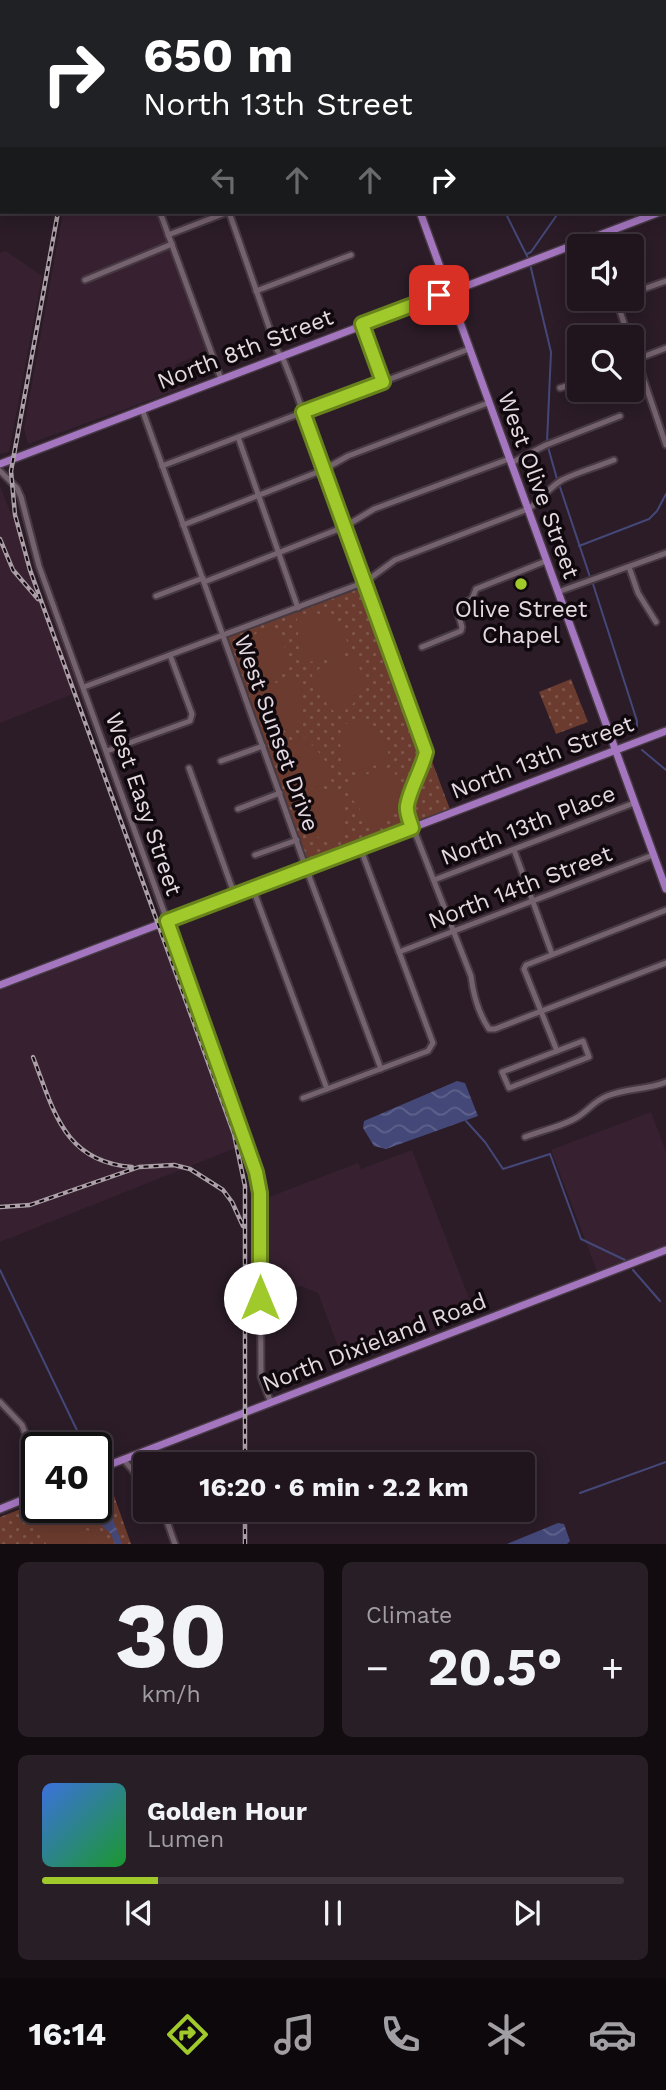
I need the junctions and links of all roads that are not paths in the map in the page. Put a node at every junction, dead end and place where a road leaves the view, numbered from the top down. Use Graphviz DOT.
graph roads {
  1 [pos="161,214"];
  2 [pos="206,214"];
  3 [pos="222,214"];
  4 [pos="229,214"];
  5 [pos="421,214"];
  6 [pos="655,214"];
  7 [pos="208,219"];
  8 [pos="598,234"];
  9 [pos="169,235"];
  10 [pos="172,244"];
  11 [pos="567,246"];
  12 [pos="351,255"];
  13 [pos="85,280"];
  14 [pos="666,281"];
  15 [pos="644,289"];
  16 [pos="256,291"];
  17 [pos="448,292"];
  18 [pos="362,324"];
  19 [pos="666,348"];
  20 [pos="469,349"];
  21 [pos="282,355"];
  22 [pos="644,356"];
  23 [pos="221,379"];
  24 [pos="383,382"];
  25 [pos="644,385"];
  26 [pos="567,386"];
  27 [pos="560,388"];
  28 [pos="488,403"];
  29 [pos="142,409"];
  30 [pos="303,412"];
  31 [pos="666,414"];
  32 [pos="620,416"];
  33 [pos="657,417"];
  34 [pos="238,438"];
  35 [pos="666,445"];
  36 [pos="614,460"];
  37 [pos="510,461"];
  38 [pos="0,464"];
  39 [pos="162,466"];
  40 [pos="323,470"];
  41 [pos="0,471"];
  42 [pos="258,496"];
  43 [pos="528,509"];
  44 [pos="183,524"];
  45 [pos="344,527"];
  46 [pos="278,553"];
  47 [pos="666,553"];
  48 [pos="547,561"];
  49 [pos="629,567"];
  50 [pos="203,580"];
  51 [pos="365,582"];
  52 [pos="558,592"];
  53 [pos="156,596"];
  54 [pos="298,608"];
  55 [pos="656,622"];
  56 [pos="223,637"];
  57 [pos="422,647"];
  58 [pos="170,655"];
  59 [pos="84,687"];
  60 [pos="666,731"];
  61 [pos="263,746"];
  62 [pos="614,750"];
  63 [pos="107,751"];
  64 [pos="222,761"];
  65 [pos="189,768"];
  66 [pos="280,793"];
  67 [pos="634,803"];
  68 [pos="238,808"];
  69 [pos="412,828"];
  70 [pos="297,839"];
  71 [pos="360,847"];
  72 [pos="513,850"];
  73 [pos="255,855"];
  74 [pos="653,855"];
  75 [pos="306,868"];
  76 [pos="434,880"];
  77 [pos="253,889"];
  78 [pos="666,889"];
  79 [pos="234,896"];
  80 [pos="533,902"];
  81 [pos="666,910"];
  82 [pos="167,921"];
  83 [pos="454,932"];
  84 [pos="399,953"];
  85 [pos="552,954"];
  86 [pos="666,963"];
  87 [pos="0,985"];
  88 [pos="541,1011"];
  89 [pos="557,1051"];
  90 [pos="381,1069"];
  91 [pos="666,1082"];
  92 [pos="327,1089"];
  93 [pos="303,1098"];
  94 [pos="525,1137"];
  95 [pos="666,1250"];
  96 [pos="0,1402"];
  97 [pos="271,1403"];
  98 [pos="25,1432"];
  99 [pos="123,1459"];
  100 [pos="112,1463"];
  101 [pos="133,1471"];
  102 [pos="21,1500"];
  103 [pos="0,1509"];
  104 [pos="167,1522"];
  105 [pos="174,1544"];
  1 -- 9 [label="street"];
  2 -- 7 [label="street"];
  3 -- 7 [label="street"];
  4 -- 16 [label="street"];
  5 -- 17 [label="main road, West Olive Street"];
  6 -- 8 [label="main road, North 8th Street"];
  7 -- 9 [label="street"];
  9 -- 10 [label="street"];
  10 -- 13 [label="street"];
  10 -- 23 [label="street"];
  11 -- 17 [label="main road, North 8th Street"];
  12 -- 16 [label="street"];
  14 -- 15 [label="street"];
  16 -- 21 [label="street"];
  17 -- 18 [label="main road, North 8th Street"];
  17 -- 20 [label="main road, West Olive Street"];
  18 -- 21 [label="main road, North 8th Street"];
  18 -- 24 [label="street"];
  19 -- 22 [label="street"];
  20 -- 24 [label="street"];
  20 -- 28 [label="main road, West Olive Street"];
  21 -- 23 [label="main road, North 8th Street"];
  21 -- 30 [label="street"];
  23 -- 29 [label="main road, North 8th Street"];
  24 -- 30 [label="street"];
  25 -- 33 [label="street"];
  26 -- 27 [label="street"];
  28 -- 37 [label="main road, West Olive Street"];
  28 -- 40 [label="street"];
  29 -- 38 [label="main road, North 8th Street"];
  29 -- 39 [label="street, West Sunset Drive"];
  30 -- 34 [label="street"];
  30 -- 40 [label="street"];
  31 -- 33 [label="street"];
  32 -- 37 [label="street"];
  33 -- 35 [label="street"];
  34 -- 39 [label="street"];
  34 -- 42 [label="street"];
  36 -- 43 [label="street"];
  37 -- 43 [label="main road, West Olive Street"];
  37 -- 45 [label="street"];
  39 -- 44 [label="street, West Sunset Drive"];
  40 -- 42 [label="street"];
  40 -- 45 [label="street"];
  41 -- 59 [label="street, West Easy Street"];
  42 -- 44 [label="street"];
  42 -- 46 [label="street"];
  43 -- 48 [label="main road, West Olive Street"];
  43 -- 51 [label="street"];
  44 -- 50 [label="street, West Sunset Drive"];
  45 -- 46 [label="street"];
  45 -- 51 [label="street"];
  46 -- 50 [label="street"];
  46 -- 54 [label="street"];
  47 -- 49 [label="street"];
  48 -- 52 [label="main road, West Olive Street"];
  48 -- 57 [label="street"];
  49 -- 52 [label="street"];
  49 -- 55 [label="street"];
  50 -- 53 [label="street"];
  50 -- 56 [label="street, West Sunset Drive"];
  51 -- 54 [label="street"];
  51 -- 69 [label="street"];
  52 -- 62 [label="main road, West Olive Street"];
  54 -- 56 [label="street"];
  56 -- 58 [label="street"];
  56 -- 61 [label="street, West Sunset Drive"];
  58 -- 59 [label="street"];
  58 -- 63 [label="street"];
  59 -- 63 [label="street, West Easy Street"];
  60 -- 62 [label="main road, North 13th Street"];
  61 -- 64 [label="street"];
  61 -- 66 [label="street, West Sunset Drive"];
  62 -- 67 [label="main road, West Olive Street"];
  62 -- 69 [label="main road, North 13th Street"];
  63 -- 82 [label="street, West Easy Street"];
  65 -- 79 [label="street"];
  66 -- 68 [label="street"];
  66 -- 70 [label="street, West Sunset Drive"];
  67 -- 72 [label="street, North 13th Place"];
  67 -- 74 [label="main road, West Olive Street"];
  69 -- 71 [label="main road, North 13th Street"];
  69 -- 76 [label="street"];
  70 -- 73 [label="street"];
  70 -- 75 [label="street, West Sunset Drive"];
  71 -- 75 [label="main road, North 13th Street"];
  71 -- 84 [label="street"];
  72 -- 76 [label="street, North 13th Place"];
  72 -- 80 [label="street"];
  74 -- 78 [label="main road, West Olive Street"];
  74 -- 80 [label="street, North 14th Street"];
  75 -- 77 [label="main road, North 13th Street"];
  75 -- 90 [label="street, West Sunset Drive"];
  76 -- 83 [label="street"];
  77 -- 79 [label="main road, North 13th Street"];
  77 -- 92 [label="street"];
  79 -- 82 [label="main road, North 13th Street"];
  80 -- 83 [label="street, North 14th Street"];
  80 -- 85 [label="street"];
  81 -- 85 [label="street"];
  82 -- 87 [label="main road, North 13th Street"];
  82 -- 97 [label="street, West Easy Street"];
  83 -- 84 [label="street, North 14th Street"];
  83 -- 88 [label="street"];
  84 -- 90 [label="street"];
  85 -- 88 [label="street"];
  86 -- 88 [label="street"];
  88 -- 89 [label="street"];
  89 -- 89 [label="street"];
  90 -- 92 [label="street"];
  91 -- 94 [label="street"];
  92 -- 93 [label="street"];
  95 -- 97 [label="main road, North Dixieland Road"];
  96 -- 98 [label="street"];
  97 -- 99 [label="main road, North Dixieland Road"];
  99 -- 100 [label="main road, North Dixieland Road"];
  99 -- 101 [label="street"];
  102 -- 103 [label="main road"];
  104 -- 105 [label="street"];
}
